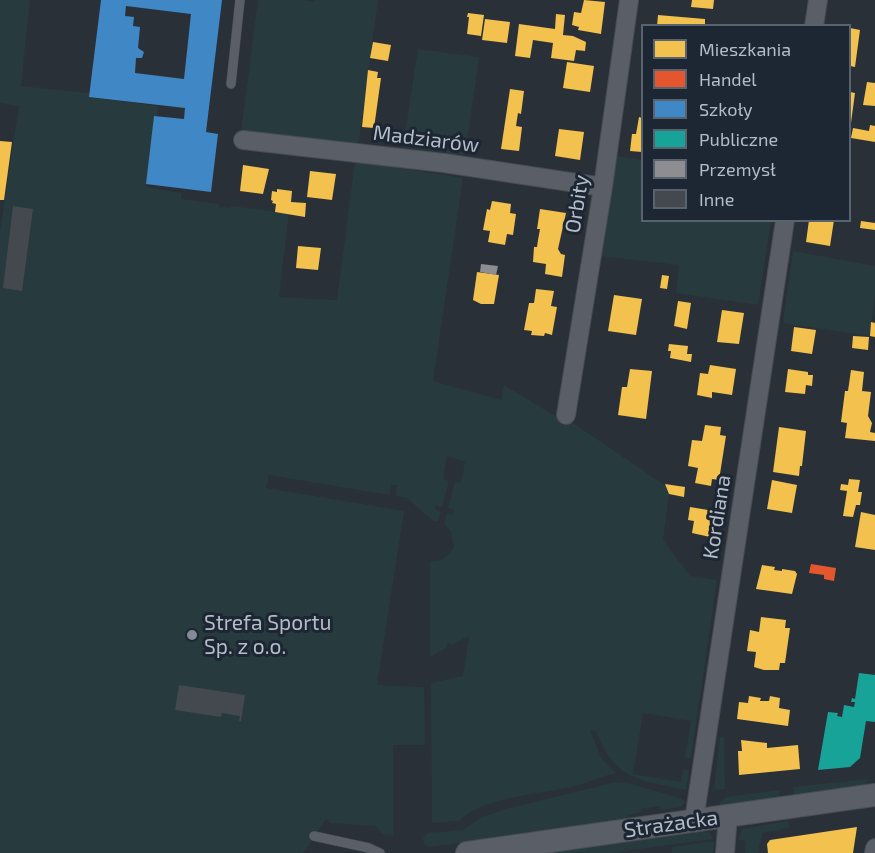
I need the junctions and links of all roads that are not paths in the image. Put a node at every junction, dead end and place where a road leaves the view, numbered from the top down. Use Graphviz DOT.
graph roads {
  1 [pos="240,0"];
  2 [pos="629,0"];
  3 [pos="818,0"];
  4 [pos="814,24"];
  5 [pos="231,84"];
  6 [pos="243,140"];
  7 [pos="603,187"];
  8 [pos="785,222"];
  9 [pos="566,415"];
  10 [pos="875,795"];
  11 [pos="728,816"];
  12 [pos="694,820"];
  13 [pos="315,836"];
  14 [pos="875,848"];
  15 [pos="380,853"];
  16 [pos="467,853"];
  17 [pos="725,853"];
  18 [pos="874,853"];
  1 -- 5 [label="lane"];
  2 -- 7 [label="street, Orbity"];
  3 -- 4 [label="street"];
  6 -- 7 [label="street, Madziarów"];
  7 -- 9 [label="street, Orbity"];
  8 -- 12 [label="street, Kordiana"];
  10 -- 11 [label="street, Strażacka"];
  11 -- 12 [label="street, Strażacka"];
  11 -- 17 [label="street"];
  12 -- 16 [label="street, Strażacka"];
  13 -- 15 [label="lane"];
  14 -- 18 [label="street"];
}
